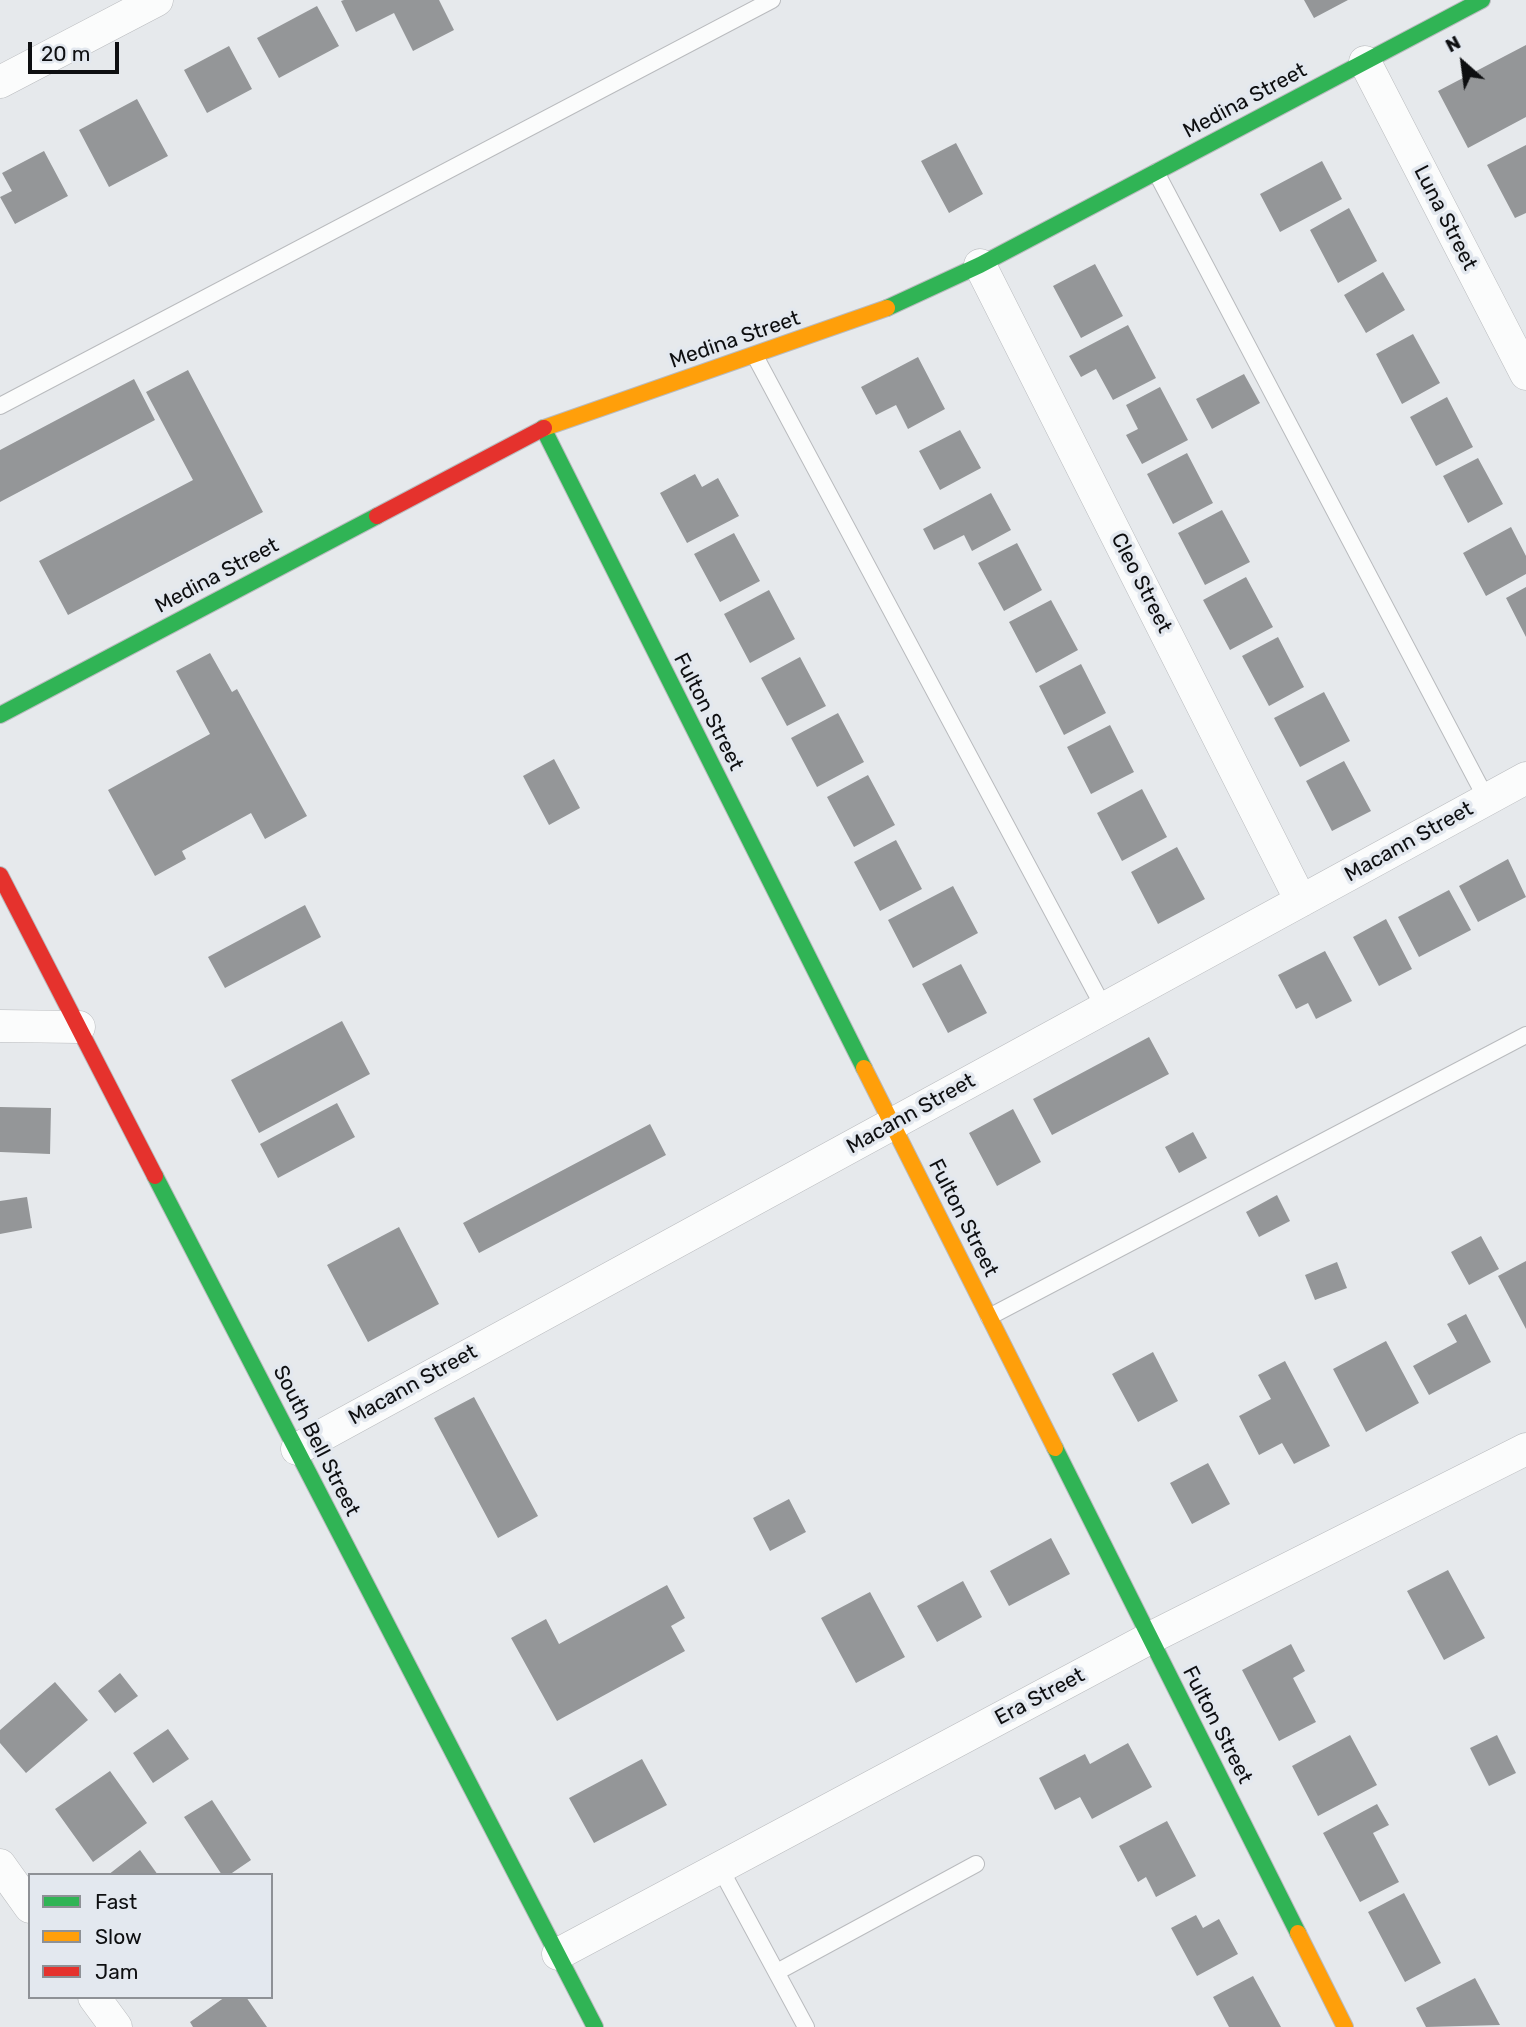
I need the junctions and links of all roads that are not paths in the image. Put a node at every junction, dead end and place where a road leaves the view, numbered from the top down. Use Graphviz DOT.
graph roads {
  1 [pos="157,0"];
  2 [pos="772,0"];
  3 [pos="1465,4"];
  4 [pos="1365,62"];
  5 [pos="0,82"];
  6 [pos="1156,172"];
  7 [pos="980,265"];
  8 [pos="755,356"];
  9 [pos="1526,374"];
  10 [pos="0,406"];
  11 [pos="543,428"];
  12 [pos="0,715"];
  13 [pos="1526,778"];
  14 [pos="1487,800"];
  15 [pos="0,875"];
  16 [pos="1301,901"];
  17 [pos="1104,1008"];
  18 [pos="0,1026"];
  19 [pos="79,1027"];
  20 [pos="1526,1035"];
  21 [pos="892,1124"];
  22 [pos="989,1317"];
  23 [pos="297,1449"];
  24 [pos="1526,1449"];
  25 [pos="1150,1638"];
  26 [pos="976,1864"];
  27 [pos="0,1865"];
  28 [pos="720,1868"];
  29 [pos="28,1904"];
  30 [pos="558,1954"];
  31 [pos="777,1972"];
  32 [pos="95,1999"];
  33 [pos="116,2027"];
  34 [pos="596,2027"];
  35 [pos="806,2027"];
  36 [pos="1345,2027"];
  1 -- 5 [label="street"];
  2 -- 10 [label="lane"];
  3 -- 4 [label="street, Medina Street"];
  4 -- 6 [label="street, Medina Street"];
  4 -- 9 [label="street, Luna Street"];
  6 -- 7 [label="street, Medina Street"];
  6 -- 14 [label="lane"];
  7 -- 8 [label="street, Medina Street"];
  7 -- 16 [label="street, Cleo Street"];
  8 -- 11 [label="street, Medina Street"];
  8 -- 17 [label="lane"];
  11 -- 12 [label="street, Medina Street"];
  11 -- 21 [label="street, Fulton Street"];
  13 -- 14 [label="street, Macann Street"];
  14 -- 16 [label="street, Macann Street"];
  15 -- 19 [label="street, South Bell Street"];
  16 -- 17 [label="street, Macann Street"];
  17 -- 21 [label="street, Macann Street"];
  18 -- 19 [label="street"];
  19 -- 23 [label="street, South Bell Street"];
  20 -- 22 [label="lane"];
  21 -- 22 [label="street, Fulton Street"];
  21 -- 23 [label="street, Macann Street"];
  22 -- 25 [label="street, Fulton Street"];
  23 -- 30 [label="street, South Bell Street"];
  24 -- 25 [label="street, Era Street"];
  25 -- 28 [label="street, Era Street"];
  25 -- 36 [label="street, Fulton Street"];
  26 -- 31 [label="lane"];
  27 -- 29 [label="street"];
  28 -- 30 [label="street, Era Street"];
  28 -- 31 [label="lane"];
  30 -- 34 [label="street, South Bell Street"];
  31 -- 35 [label="lane"];
  32 -- 33 [label="street"];
}
